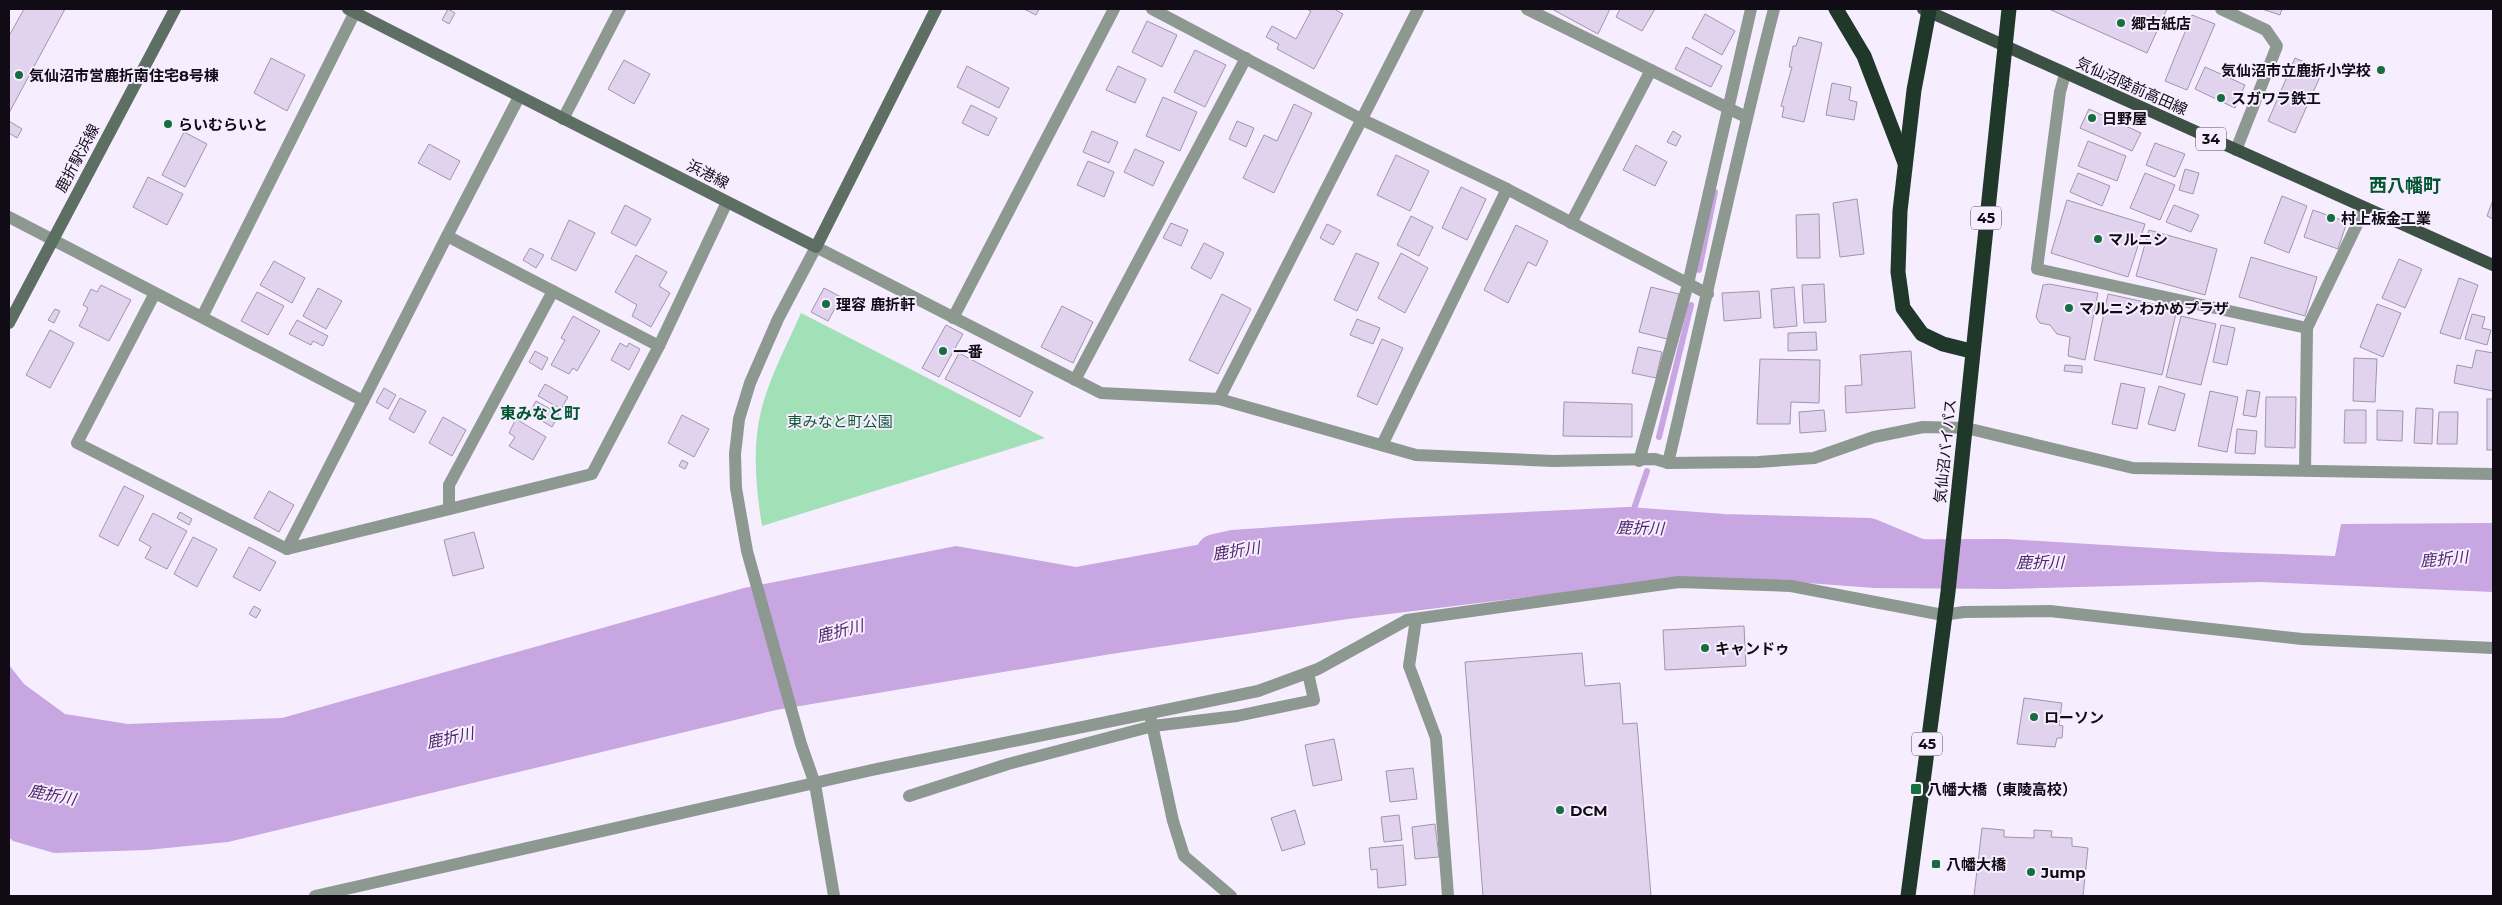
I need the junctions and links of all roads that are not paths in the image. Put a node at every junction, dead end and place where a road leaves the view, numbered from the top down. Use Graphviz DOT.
graph roads {
  1 [pos="175,9"];
  2 [pos="620,9"];
  3 [pos="936,9"];
  4 [pos="1114,9"];
  5 [pos="1152,9"];
  6 [pos="1418,9"];
  7 [pos="1527,9"];
  8 [pos="1751,9"];
  9 [pos="1774,9"];
  10 [pos="1836,9"];
  11 [pos="2008,9"];
  12 [pos="2221,9"];
  13 [pos="1926,10"];
  14 [pos="352,11"];
  15 [pos="1246,58"];
  16 [pos="1651,70"];
  17 [pos="2065,74"];
  18 [pos="519,97"];
  19 [pos="1727,107"];
  20 [pos="1746,117"];
  21 [pos="1361,118"];
  22 [pos="563,119"];
  23 [pos="2236,150"];
  24 [pos="1906,167"];
  25 [pos="1507,189"];
  26 [pos="728,202"];
  27 [pos="2365,208"];
  28 [pos="9,216"];
  29 [pos="1571,223"];
  30 [pos="447,236"];
  31 [pos="53,239"];
  32 [pos="816,247"];
  33 [pos="2493,265"];
  34 [pos="1688,284"];
  35 [pos="553,291"];
  36 [pos="155,293"];
  37 [pos="1708,294"];
  38 [pos="202,317"];
  39 [pos="953,318"];
  40 [pos="9,323"];
  41 [pos="2308,328"];
  42 [pos="659,346"];
  43 [pos="1971,351"];
  44 [pos="1075,380"];
  45 [pos="1219,399"];
  46 [pos="363,401"];
  47 [pos="1966,428"];
  48 [pos="1382,445"];
  49 [pos="1640,461"];
  50 [pos="1668,463"];
  51 [pos="2305,470"];
  52 [pos="2493,474"];
  53 [pos="449,509"];
  54 [pos="287,549"];
  55 [pos="1943,615"];
  56 [pos="1416,619"];
  57 [pos="2493,648"];
  58 [pos="1308,673"];
  59 [pos="1151,720"];
  60 [pos="816,784"];
  61 [pos="909,796"];
  62 [pos="315,896"];
  63 [pos="834,896"];
  64 [pos="1232,896"];
  65 [pos="1448,896"];
  66 [pos="1908,896"];
  1 -- 31 [label="street, 鹿折駅浜線"];
  2 -- 22 [label="street"];
  3 -- 32 [label="street"];
  4 -- 39 [label="street"];
  5 -- 15 [label="street"];
  6 -- 21 [label="street"];
  7 -- 16 [label="street"];
  8 -- 19 [label="street"];
  9 -- 20 [label="street"];
  10 -- 24 [label="highway"];
  11 -- 43 [label="highway, 気仙沼バイパス / 45, bridge"];
  12 -- 23 [label="street"];
  13 -- 17 [label="main road, 気仙沼陸前高田線 / 34"];
  13 -- 24 [label="highway"];
  14 -- 18 [label="street, 浜港線"];
  14 -- 38 [label="street"];
  15 -- 21 [label="street"];
  15 -- 44 [label="street"];
  16 -- 19 [label="street"];
  16 -- 29 [label="street"];
  17 -- 23 [label="main road, 気仙沼陸前高田線 / 34"];
  17 -- 41 [label="street"];
  18 -- 22 [label="street, 浜港線"];
  18 -- 30 [label="street"];
  19 -- 20 [label="street"];
  19 -- 34 [label="street"];
  20 -- 37 [label="street"];
  21 -- 25 [label="street"];
  21 -- 45 [label="street"];
  22 -- 26 [label="street, 浜港線"];
  23 -- 27 [label="main road, 気仙沼陸前高田線 / 34"];
  24 -- 43 [label="highway"];
  25 -- 29 [label="street"];
  25 -- 48 [label="street"];
  26 -- 32 [label="street, 浜港線"];
  26 -- 42 [label="street"];
  27 -- 33 [label="main road, 気仙沼陸前高田線 / 34"];
  27 -- 41 [label="street"];
  28 -- 31 [label="street"];
  29 -- 34 [label="street"];
  30 -- 35 [label="street"];
  30 -- 46 [label="street"];
  31 -- 36 [label="street"];
  31 -- 40 [label="street, 鹿折駅浜線"];
  32 -- 39 [label="street"];
  32 -- 60 [label="street"];
  34 -- 37 [label="street"];
  34 -- 49 [label="street"];
  35 -- 42 [label="street"];
  35 -- 53 [label="street"];
  36 -- 38 [label="street"];
  36 -- 54 [label="street"];
  37 -- 50 [label="street"];
  38 -- 46 [label="street"];
  39 -- 44 [label="street"];
  41 -- 51 [label="street"];
  42 -- 53 [label="street"];
  43 -- 47 [label="highway, 気仙沼バイパス / 45"];
  44 -- 45 [label="street"];
  45 -- 48 [label="street"];
  46 -- 54 [label="street"];
  47 -- 50 [label="street"];
  47 -- 51 [label="street"];
  47 -- 55 [label="highway, 気仙沼バイパス / 45"];
  48 -- 49 [label="street"];
  49 -- 50 [label="street"];
  51 -- 52 [label="street"];
  53 -- 54 [label="street"];
  55 -- 56 [label="street"];
  55 -- 57 [label="street"];
  55 -- 66 [label="highway, 気仙沼バイパス / 45"];
  56 -- 58 [label="street"];
  56 -- 65 [label="street"];
  58 -- 59 [label="street"];
  58 -- 59 [label="street"];
  59 -- 60 [label="street"];
  59 -- 61 [label="street"];
  59 -- 64 [label="street"];
  60 -- 62 [label="street"];
  60 -- 63 [label="street"];
}
